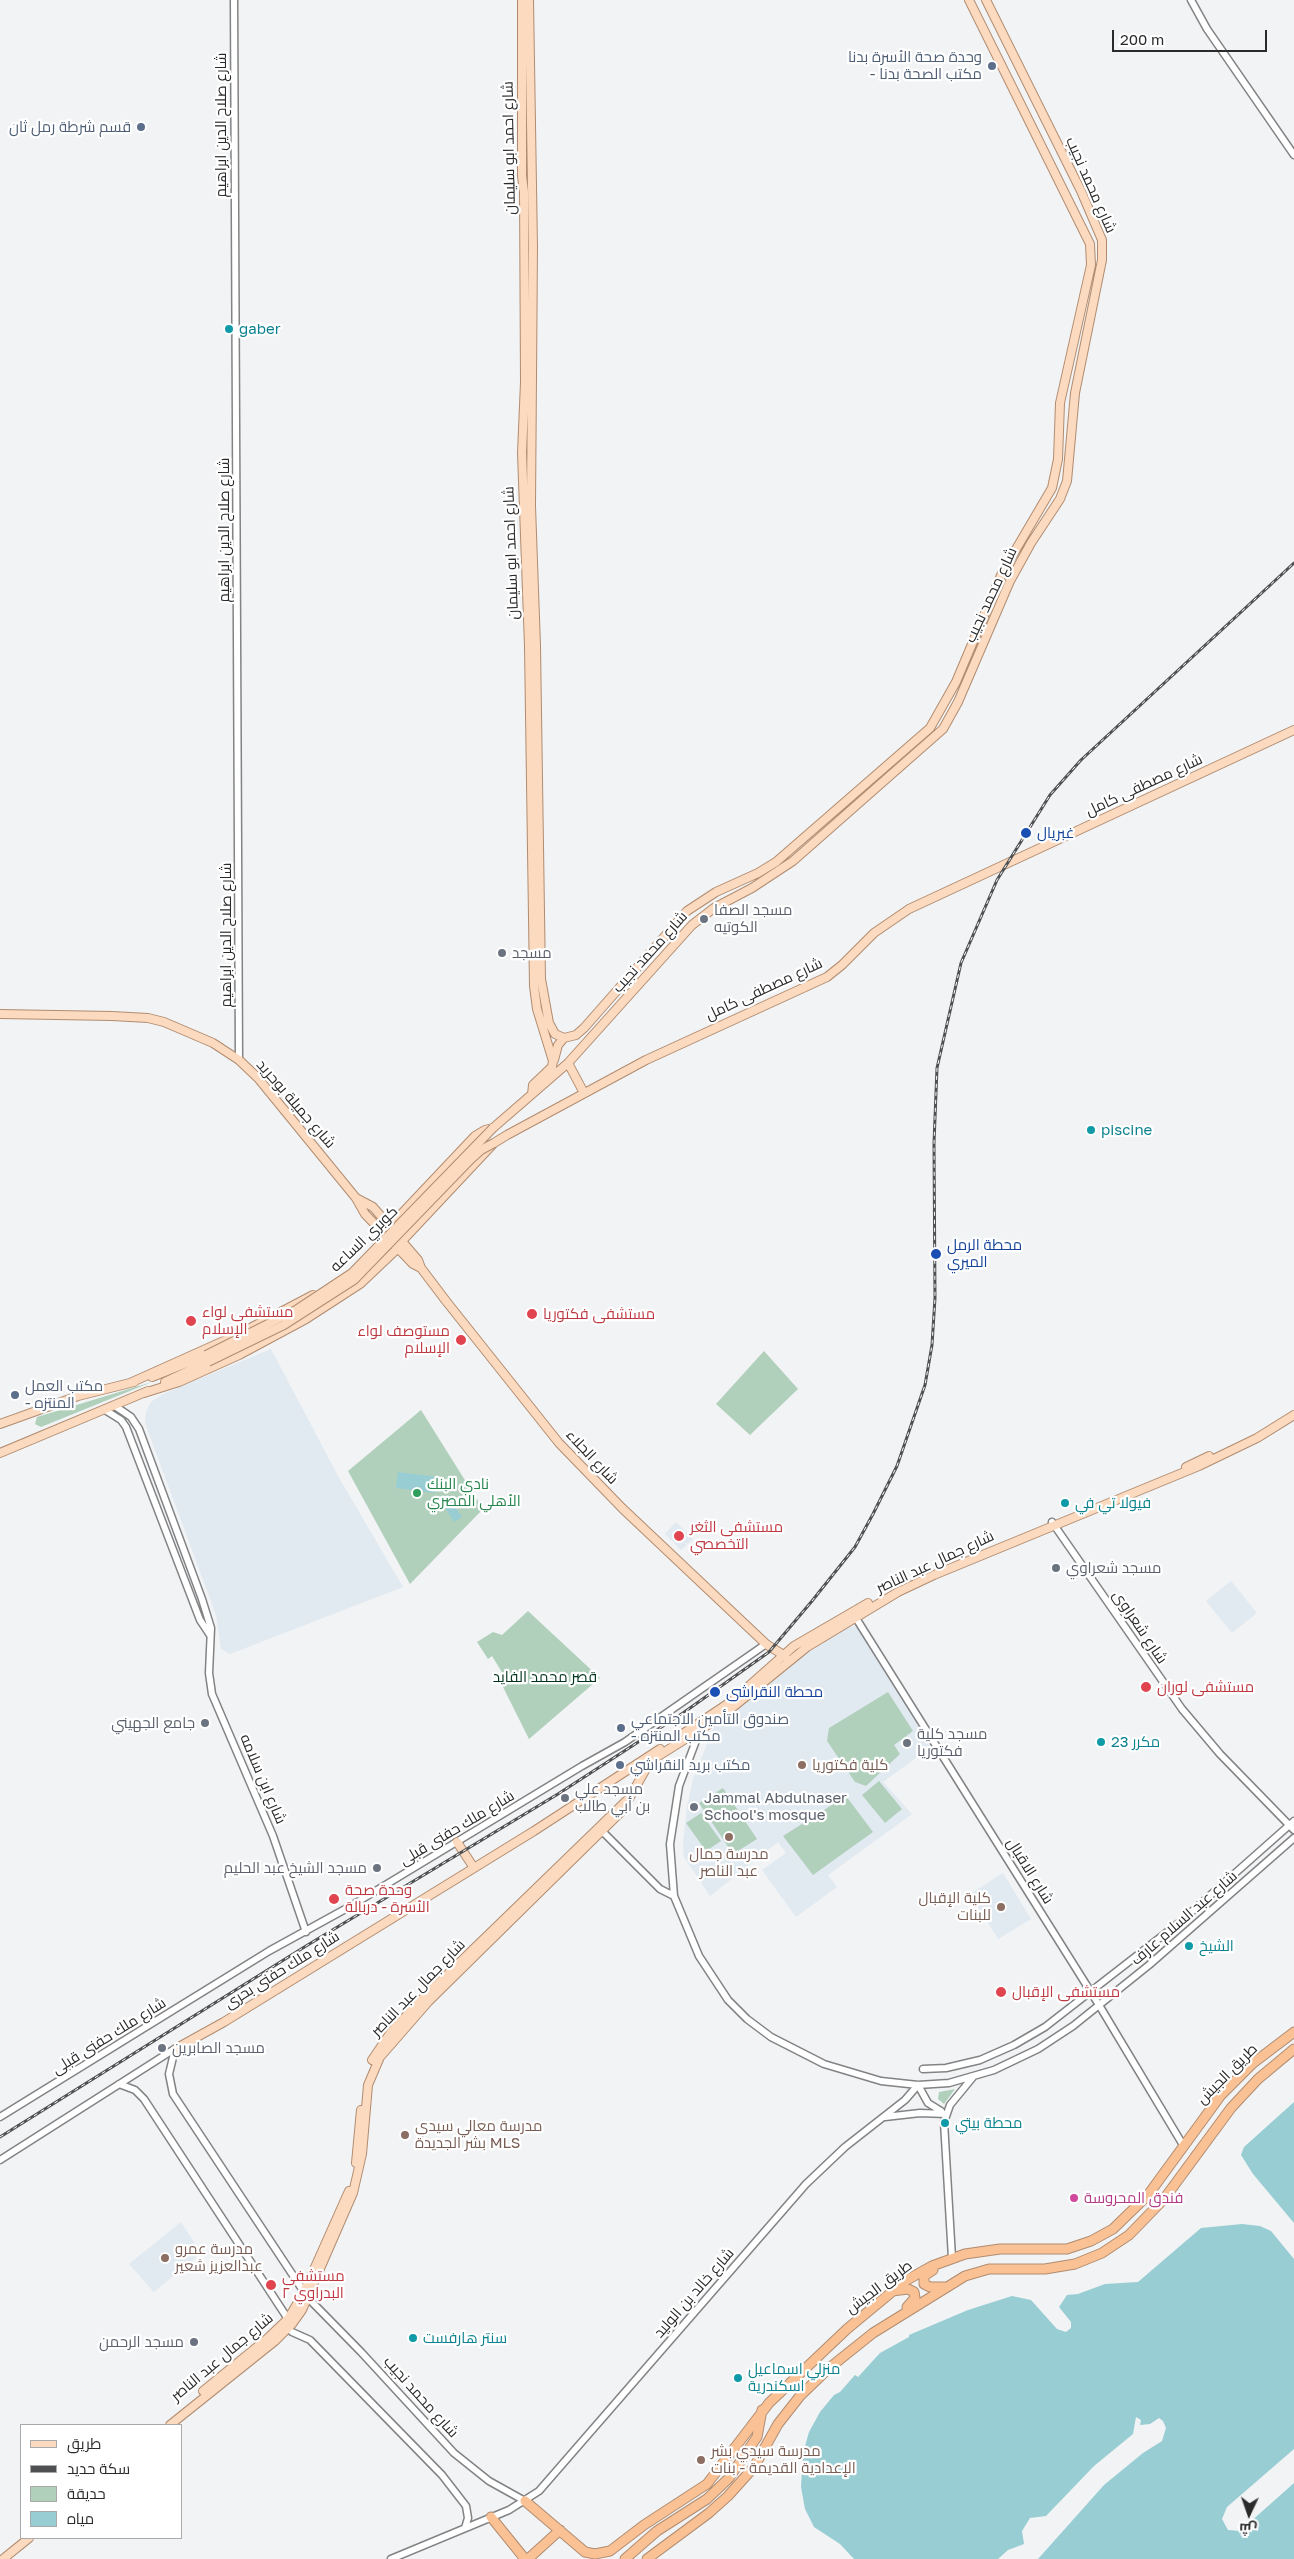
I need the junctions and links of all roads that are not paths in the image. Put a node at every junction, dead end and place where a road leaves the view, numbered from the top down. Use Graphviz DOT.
graph roads {
  1 [pos="234,0"];
  2 [pos="522,0"];
  3 [pos="529,0"];
  4 [pos="969,0"];
  5 [pos="986,0"];
  6 [pos="1192,0"];
  7 [pos="1012,54"];
  8 [pos="1002,63"];
  9 [pos="1017,64"];
  10 [pos="1006,72"];
  11 [pos="1294,155"];
  12 [pos="522,176"];
  13 [pos="532,177"];
  14 [pos="524,268"];
  15 [pos="533,270"];
  16 [pos="1083,303"];
  17 [pos="1094,307"];
  18 [pos="1072,344"];
  19 [pos="1085,347"];
  20 [pos="524,352"];
  21 [pos="533,354"];
  22 [pos="522,453"];
  23 [pos="532,453"];
  24 [pos="527,505"];
  25 [pos="533,678"];
  26 [pos="1294,730"];
  27 [pos="786,853"];
  28 [pos="793,861"];
  29 [pos="0,1014"];
  30 [pos="564,1038"];
  31 [pos="239,1060"];
  32 [pos="553,1061"];
  33 [pos="568,1063"];
  34 [pos="584,1092"];
  35 [pos="532,1094"];
  36 [pos="493,1128"];
  37 [pos="494,1143"];
  38 [pos="356,1198"];
  39 [pos="390,1226"];
  40 [pos="384,1234"];
  41 [pos="402,1241"];
  42 [pos="398,1248"];
  43 [pos="421,1268"];
  44 [pos="341,1277"];
  45 [pos="351,1291"];
  46 [pos="207,1358"];
  47 [pos="130,1383"];
  48 [pos="144,1393"];
  49 [pos="115,1406"];
  50 [pos="105,1410"];
  51 [pos="1294,1410"];
  52 [pos="1294,1415"];
  53 [pos="0,1424"];
  54 [pos="0,1453"];
  55 [pos="1053,1524"];
  56 [pos="854,1614"];
  57 [pos="210,1635"];
  58 [pos="766,1644"];
  59 [pos="786,1657"];
  60 [pos="771,1665"];
  61 [pos="768,1676"];
  62 [pos="700,1729"];
  63 [pos="628,1770"];
  64 [pos="637,1785"];
  65 [pos="630,1798"];
  66 [pos="1292,1826"];
  67 [pos="602,1831"];
  68 [pos="1294,1838"];
  69 [pos="457,1842"];
  70 [pos="474,1868"];
  71 [pos="674,1896"];
  72 [pos="306,1932"];
  73 [pos="1092,1993"];
  74 [pos="1099,2005"];
  75 [pos="1294,2032"];
  76 [pos="176,2048"];
  77 [pos="1294,2049"];
  78 [pos="923,2069"];
  79 [pos="973,2077"];
  80 [pos="120,2084"];
  81 [pos="918,2085"];
  82 [pos="946,2113"];
  83 [pos="0,2116"];
  84 [pos="882,2117"];
  85 [pos="1184,2144"];
  86 [pos="0,2160"];
  87 [pos="965,2254"];
  88 [pos="952,2258"];
  89 [pos="945,2287"];
  90 [pos="891,2291"];
  91 [pos="306,2295"];
  92 [pos="906,2312"];
  93 [pos="288,2318"];
  94 [pos="288,2328"];
  95 [pos="762,2410"];
  96 [pos="165,2424"];
  97 [pos="171,2424"];
  98 [pos="525,2501"];
  99 [pos="492,2517"];
  100 [pos="466,2528"];
  101 [pos="560,2530"];
  102 [pos="22,2539"];
  103 [pos="28,2539"];
  104 [pos="1,2558"];
  105 [pos="391,2559"];
  106 [pos="526,2559"];
  107 [pos="625,2559"];
  108 [pos="647,2559"];
  1 -- 31 [label="street, شارع صلاح الدين ابراهيم"];
  2 -- 12 [label="main road, شارع احمد ابو سليمان"];
  3 -- 13 [label="main road, شارع احمد ابو سليمان"];
  4 -- 8 [label="main road, شارع محمد نجيب"];
  5 -- 7 [label="main road, شارع محمد نجيب"];
  6 -- 11 [label="street"];
  7 -- 8 [label="main road"];
  7 -- 9 [label="main road, شارع محمد نجيب"];
  8 -- 10 [label="main road, شارع محمد نجيب"];
  9 -- 10 [label="main road"];
  9 -- 17 [label="main road, شارع محمد نجيب"];
  10 -- 16 [label="main road, شارع محمد نجيب"];
  12 -- 13 [label="main road"];
  12 -- 14 [label="main road, شارع احمد ابو سليمان"];
  13 -- 15 [label="main road, شارع احمد ابو سليمان"];
  14 -- 15 [label="main road"];
  14 -- 20 [label="main road, شارع احمد ابو سليمان"];
  15 -- 21 [label="main road, شارع احمد ابو سليمان"];
  16 -- 17 [label="main road"];
  16 -- 18 [label="main road, شارع محمد نجيب"];
  17 -- 19 [label="main road, شارع محمد نجيب"];
  18 -- 19 [label="main road"];
  18 -- 27 [label="main road, شارع محمد نجيب"];
  19 -- 28 [label="main road, شارع محمد نجيب"];
  20 -- 21 [label="main road"];
  20 -- 22 [label="main road, شارع احمد ابو سليمان"];
  21 -- 23 [label="main road, شارع احمد ابو سليمان"];
  22 -- 23 [label="main road"];
  22 -- 24 [label="main road, شارع احمد ابو سليمان"];
  23 -- 24 [label="main road, شارع احمد ابو سليمان"];
  24 -- 25 [label="main road, شارع احمد ابو سليمان"];
  25 -- 30 [label="main road, شارع احمد ابو سليمان"];
  25 -- 32 [label="main road, شارع احمد ابو سليمان"];
  26 -- 34 [label="main road, شارع مصطفى كامل"];
  27 -- 28 [label="main road"];
  27 -- 30 [label="main road, شارع محمد نجيب"];
  28 -- 33 [label="main road, شارع محمد نجيب"];
  29 -- 31 [label="main road, شارع جميلة بوحريد"];
  30 -- 32 [label="main road"];
  31 -- 38 [label="main road, شارع جميلة بوحريد"];
  32 -- 35 [label="main road"];
  33 -- 34 [label="main road"];
  33 -- 35 [label="main road"];
  34 -- 37 [label="main road, شارع مصطفى كامل"];
  35 -- 36 [label="main road"];
  36 -- 39 [label="main road"];
  36 -- 46 [label="main road, كوبري الساعه, bridge"];
  37 -- 41 [label="main road, شارع مصطفى كامل"];
  37 -- 46 [label="main road, كوبري الساعه, bridge"];
  38 -- 39 [label="main road, شارع الجلاء"];
  38 -- 40 [label="main road, شارع الجلاء"];
  39 -- 41 [label="main road, شارع الجلاء"];
  40 -- 42 [label="main road, شارع الجلاء"];
  40 -- 44 [label="main road"];
  41 -- 43 [label="main road, شارع الجلاء"];
  42 -- 43 [label="main road, شارع الجلاء"];
  42 -- 45 [label="main road"];
  43 -- 58 [label="main road, شارع الجلاء"];
  44 -- 45 [label="main road"];
  44 -- 47 [label="main road"];
  45 -- 48 [label="main road"];
  46 -- 47 [label="main road"];
  46 -- 48 [label="main road"];
  47 -- 53 [label="main road"];
  48 -- 49 [label="main road"];
  49 -- 50 [label="main road"];
  49 -- 57 [label="street, شارع ابن سلامه"];
  50 -- 54 [label="main road"];
  50 -- 57 [label="street"];
  51 -- 55 [label="main road, شارع جمال عبد الناصر"];
  52 -- 55 [label="main road, شارع جمال عبد الناصر"];
  55 -- 56 [label="main road, شارع جمال عبد الناصر"];
  55 -- 66 [label="street, شارع شعراوى"];
  56 -- 59 [label="main road, شارع جمال عبد الناصر"];
  56 -- 73 [label="street, شارع الاقبال"];
  57 -- 72 [label="street, شارع ابن سلامه"];
  58 -- 59 [label="main road, شارع الجلاء"];
  58 -- 60 [label="main road"];
  58 -- 69 [label="street, شارع ملك حفنى قبلى"];
  59 -- 60 [label="main road, شارع جمال عبد الناصر"];
  59 -- 61 [label="main road, شارع جمال عبد الناصر"];
  60 -- 61 [label="main road"];
  60 -- 63 [label="main road, شارع جمال عبد الناصر"];
  61 -- 62 [label="main road, شارع جمال عبد الناصر"];
  62 -- 64 [label="main road, شارع جمال عبد الناصر"];
  62 -- 71 [label="street, شارع عبد السلام عارف"];
  63 -- 64 [label="main road"];
  63 -- 70 [label="main road, شارع ملك حفنى بحرى"];
  64 -- 65 [label="main road, شارع جمال عبد الناصر"];
  65 -- 67 [label="main road, شارع جمال عبد الناصر"];
  65 -- 91 [label="main road, شارع جمال عبد الناصر"];
  66 -- 73 [label="street, شارع عبد السلام عارف"];
  67 -- 71 [label="street"];
  67 -- 91 [label="main road, شارع جمال عبد الناصر"];
  68 -- 74 [label="street, شارع عبد السلام عارف"];
  69 -- 70 [label="main road"];
  69 -- 72 [label="street, شارع ملك حفنى قبلى"];
  70 -- 76 [label="main road, شارع ملك حفنى بحرى"];
  71 -- 81 [label="street, شارع عبد السلام عارف"];
  72 -- 83 [label="street, شارع ملك حفنى قبلى"];
  73 -- 74 [label="street, شارع الاقبال"];
  73 -- 78 [label="street, شارع عبد السلام عارف"];
  74 -- 79 [label="street, شارع عبد السلام عارف"];
  74 -- 85 [label="street, شارع الاقبال"];
  75 -- 85 [label="highway, طريق الجيش"];
  76 -- 80 [label="street, شارع ملك حفنى بحرى"];
  76 -- 91 [label="street, شارع محمد نجيب"];
  77 -- 89 [label="highway, طريق الجيش"];
  79 -- 81 [label="street, شارع عبد السلام عارف"];
  79 -- 82 [label="street"];
  80 -- 86 [label="street, شارع ملك حفنى بحرى"];
  80 -- 93 [label="street"];
  81 -- 82 [label="street"];
  81 -- 84 [label="street, شارع خالد بن الوليد"];
  82 -- 84 [label="street"];
  82 -- 88 [label="street"];
  84 -- 98 [label="street, شارع خالد بن الوليد"];
  85 -- 87 [label="highway, طريق الجيش"];
  87 -- 88 [label="highway, طريق الجيش"];
  87 -- 89 [label="highway"];
  88 -- 90 [label="highway, طريق الجيش"];
  89 -- 92 [label="highway, طريق الجيش"];
  90 -- 92 [label="highway"];
  90 -- 95 [label="highway, طريق الجيش"];
  91 -- 93 [label="main road, شارع جمال عبد الناصر"];
  91 -- 94 [label="main road, شارع جمال عبد الناصر"];
  91 -- 98 [label="street, شارع محمد نجيب"];
  92 -- 108 [label="highway, طريق الجيش"];
  93 -- 96 [label="main road, شارع جمال عبد الناصر"];
  94 -- 97 [label="main road, شارع جمال عبد الناصر"];
  94 -- 100 [label="street"];
  95 -- 101 [label="highway, طريق الجيش"];
  95 -- 107 [label="highway"];
  98 -- 99 [label="street, شارع خالد بن الوليد"];
  98 -- 101 [label="highway, طريق الجيش"];
  99 -- 100 [label="street, شارع خالد بن الوليد"];
  99 -- 106 [label="highway"];
  100 -- 105 [label="street, شارع خالد بن الوليد"];
  101 -- 106 [label="highway"];
  102 -- 104 [label="main road"];
  103 -- 104 [label="main road"];
}
